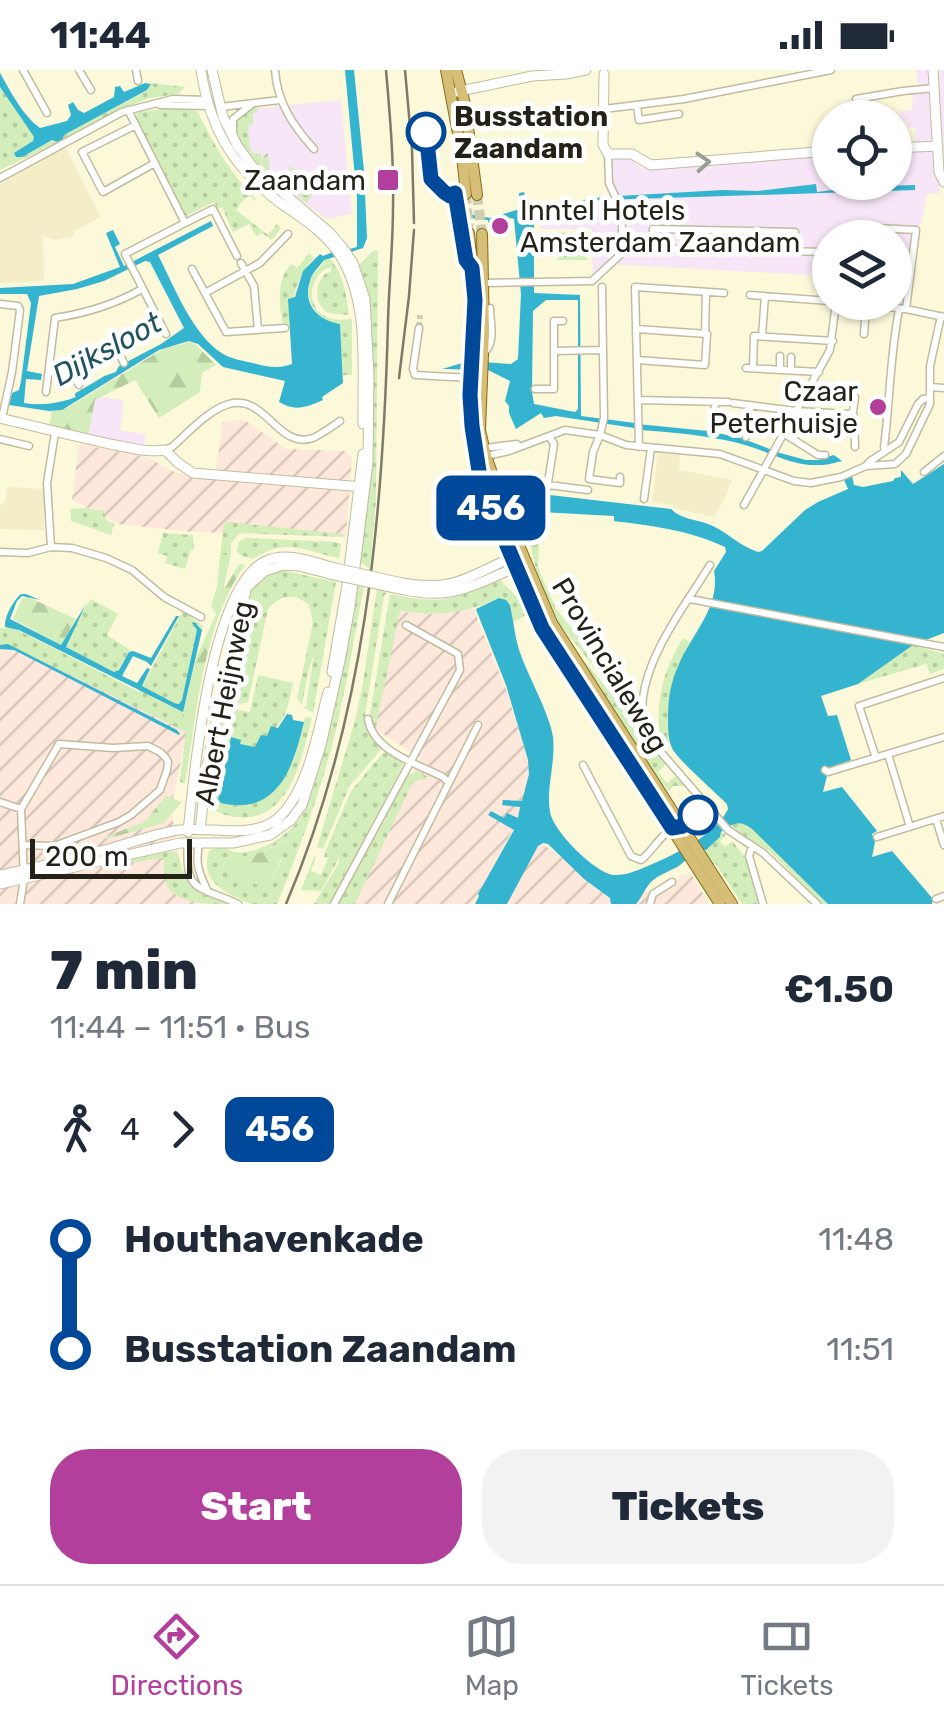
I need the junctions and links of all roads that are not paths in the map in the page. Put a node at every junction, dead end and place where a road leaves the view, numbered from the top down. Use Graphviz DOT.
graph roads {
  1 [pos="23,70"];
  2 [pos="79,70"];
  3 [pos="136,70"];
  4 [pos="201,70"];
  5 [pos="212,70"];
  6 [pos="276,70"];
  7 [pos="446,70"];
  8 [pos="456,70"];
  9 [pos="586,70"];
  10 [pos="831,70"];
  11 [pos="934,70"];
  12 [pos="605,71"];
  13 [pos="138,81"];
  14 [pos="934,88"];
  15 [pos="456,89"];
  16 [pos="90,90"];
  17 [pos="856,99"];
  18 [pos="280,100"];
  19 [pos="257,102"];
  20 [pos="213,104"];
  21 [pos="636,106"];
  22 [pos="603,109"];
  23 [pos="128,110"];
  24 [pos="47,113"];
  25 [pos="679,114"];
  26 [pos="136,125"];
  27 [pos="237,145"];
  28 [pos="938,146"];
  29 [pos="912,147"];
  30 [pos="314,149"];
  31 [pos="812,152"];
  32 [pos="608,154"];
  33 [pos="155,163"];
  34 [pos="0,178"];
  35 [pos="944,182"];
  36 [pos="185,223"];
  37 [pos="912,230"];
  38 [pos="469,233"];
  39 [pos="484,233"];
  40 [pos="288,234"];
  41 [pos="623,248"];
  42 [pos="654,249"];
  43 [pos="795,251"];
  44 [pos="812,251"];
  45 [pos="343,253"];
  46 [pos="912,253"];
  47 [pos="241,264"];
  48 [pos="192,269"];
  49 [pos="484,283"];
  50 [pos="602,287"];
  51 [pos="142,289"];
  52 [pos="706,292"];
  53 [pos="205,293"];
  54 [pos="724,293"];
  55 [pos="750,295"];
  56 [pos="764,296"];
  57 [pos="812,300"];
  58 [pos="0,304"];
  59 [pos="912,311"];
  60 [pos="943,317"];
  61 [pos="156,318"];
  62 [pos="835,320"];
  63 [pos="865,320"];
  64 [pos="899,320"];
  65 [pos="563,321"];
  66 [pos="285,328"];
  67 [pos="419,328"];
  68 [pos="637,329"];
  69 [pos="258,330"];
  70 [pos="166,334"];
  71 [pos="706,334"];
  72 [pos="864,334"];
  73 [pos="762,336"];
  74 [pos="112,341"];
  75 [pos="833,341"];
  76 [pos="555,351"];
  77 [pos="604,352"];
  78 [pos="780,356"];
  79 [pos="791,357"];
  80 [pos="637,360"];
  81 [pos="124,363"];
  82 [pos="67,364"];
  83 [pos="477,368"];
  84 [pos="780,370"];
  85 [pos="790,370"];
  86 [pos="819,372"];
  87 [pos="48,374"];
  88 [pos="79,385"];
  89 [pos="930,386"];
  90 [pos="944,388"];
  91 [pos="536,389"];
  92 [pos="46,392"];
  93 [pos="804,394"];
  94 [pos="930,398"];
  95 [pos="638,400"];
  96 [pos="715,402"];
  97 [pos="750,405"];
  98 [pos="796,411"];
  99 [pos="852,413"];
  100 [pos="2,415"];
  101 [pos="340,421"];
  102 [pos="714,430"];
  103 [pos="783,432"];
  104 [pos="55,433"];
  105 [pos="600,435"];
  106 [pos="550,436"];
  107 [pos="746,437"];
  108 [pos="0,439"];
  109 [pos="28,446"];
  110 [pos="639,447"];
  111 [pos="855,447"];
  112 [pos="651,448"];
  113 [pos="165,450"];
  114 [pos="886,451"];
  115 [pos="482,452"];
  116 [pos="825,455"];
  117 [pos="944,456"];
  118 [pos="866,466"];
  119 [pos="764,469"];
  120 [pos="924,472"];
  121 [pos="620,477"];
  122 [pos="362,486"];
  123 [pos="520,486"];
  124 [pos="548,486"];
  125 [pos="588,490"];
  126 [pos="644,499"];
  127 [pos="744,506"];
  128 [pos="51,548"];
  129 [pos="0,552"];
  130 [pos="518,561"];
  131 [pos="710,564"];
  132 [pos="331,570"];
  133 [pos="689,599"];
  134 [pos="200,617"];
  135 [pos="406,625"];
  136 [pos="944,647"];
  137 [pos="944,678"];
  138 [pos="368,720"];
  139 [pos="478,725"];
  140 [pos="944,737"];
  141 [pos="888,754"];
  142 [pos="876,758"];
  143 [pos="412,761"];
  144 [pos="583,765"];
  145 [pos="825,770"];
  146 [pos="448,782"];
  147 [pos="0,802"];
  148 [pos="705,803"];
  149 [pos="21,810"];
  150 [pos="940,817"];
  151 [pos="677,824"];
  152 [pos="910,826"];
  153 [pos="188,829"];
  154 [pos="200,829"];
  155 [pos="877,836"];
  156 [pos="193,842"];
  157 [pos="944,845"];
  158 [pos="23,846"];
  159 [pos="752,846"];
  160 [pos="695,856"];
  161 [pos="0,874"];
  162 [pos="24,874"];
  163 [pos="672,882"];
  164 [pos="0,884"];
  165 [pos="20,904"];
  166 [pos="238,904"];
  167 [pos="334,904"];
  168 [pos="388,904"];
  169 [pos="650,904"];
  170 [pos="720,904"];
  171 [pos="732,904"];
  172 [pos="763,904"];
  173 [pos="817,904"];
  1 -- 24 [label="street"];
  2 -- 16 [label="street"];
  3 -- 13 [label="street"];
  4 -- 20 [label="street"];
  5 -- 20 [label="street"];
  6 -- 18 [label="street"];
  7 -- 15 [label="main road"];
  8 -- 15 [label="main road"];
  9 -- 15 [label="street"];
  10 -- 21 [label="street"];
  11 -- 14 [label="street"];
  12 -- 22 [label="street"];
  14 -- 17 [label="street"];
  14 -- 28 [label="street"];
  15 -- 15 [label="main road"];
  18 -- 19 [label="street"];
  18 -- 30 [label="street"];
  19 -- 20 [label="street"];
  19 -- 27 [label="street"];
  20 -- 23 [label="street"];
  20 -- 27 [label="street"];
  20 -- 45 [label="street"];
  21 -- 22 [label="street"];
  21 -- 25 [label="street"];
  22 -- 32 [label="street"];
  23 -- 26 [label="street"];
  23 -- 34 [label="street"];
  26 -- 33 [label="street"];
  26 -- 33 [label="street"];
  27 -- 45 [label="street"];
  28 -- 29 [label="street"];
  28 -- 35 [label="street"];
  32 -- 31 [label="street, one-way"];
  32 -- 41 [label="street"];
  33 -- 36 [label="street"];
  36 -- 47 [label="street"];
  36 -- 51 [label="street"];
  37 -- 46 [label="street"];
  38 -- 83 [label="main road, Provincialeweg"];
  39 -- 49 [label="main road, Provincialeweg"];
  40 -- 47 [label="street"];
  41 -- 42 [label="street"];
  41 -- 49 [label="street"];
  42 -- 43 [label="street"];
  42 -- 43 [label="street"];
  43 -- 44 [label="street"];
  45 -- 122 [label="street"];
  47 -- 53 [label="street"];
  47 -- 69 [label="street"];
  48 -- 53 [label="street"];
  49 -- 83 [label="main road, Provincialeweg"];
  50 -- 77 [label="street"];
  51 -- 61 [label="street"];
  51 -- 87 [label="street"];
  52 -- 54 [label="street"];
  52 -- 68 [label="street"];
  52 -- 71 [label="street"];
  53 -- 69 [label="street"];
  55 -- 56 [label="street"];
  56 -- 57 [label="street"];
  56 -- 73 [label="street"];
  58 -- 100 [label="street"];
  59 -- 60 [label="street"];
  60 -- 89 [label="street"];
  61 -- 70 [label="street"];
  61 -- 74 [label="street"];
  62 -- 75 [label="street"];
  63 -- 72 [label="street"];
  64 -- 114 [label="street"];
  65 -- 76 [label="street"];
  66 -- 69 [label="street"];
  67 -- 83 [label="street"];
  68 -- 71 [label="street"];
  68 -- 80 [label="street"];
  71 -- 80 [label="street"];
  73 -- 75 [label="street"];
  73 -- 84 [label="street"];
  74 -- 81 [label="street"];
  74 -- 82 [label="street"];
  75 -- 86 [label="street"];
  76 -- 77 [label="street"];
  76 -- 91 [label="street"];
  77 -- 105 [label="street"];
  78 -- 84 [label="street"];
  79 -- 85 [label="street"];
  80 -- 95 [label="street"];
  82 -- 87 [label="street"];
  82 -- 88 [label="street"];
  83 -- 115 [label="main road, Provincialeweg"];
  84 -- 85 [label="street"];
  85 -- 86 [label="street"];
  86 -- 93 [label="street"];
  87 -- 92 [label="street"];
  89 -- 90 [label="street"];
  89 -- 94 [label="street"];
  93 -- 98 [label="street"];
  93 -- 99 [label="street"];
  94 -- 114 [label="street"];
  94 -- 118 [label="street"];
  95 -- 96 [label="street"];
  95 -- 110 [label="street"];
  96 -- 97 [label="street"];
  96 -- 102 [label="street"];
  97 -- 98 [label="street"];
  97 -- 107 [label="street"];
  98 -- 99 [label="street"];
  98 -- 103 [label="street"];
  99 -- 111 [label="street"];
  100 -- 104 [label="street"];
  101 -- 113 [label="street"];
  103 -- 116 [label="street"];
  103 -- 119 [label="street"];
  104 -- 113 [label="street"];
  104 -- 128 [label="street"];
  105 -- 106 [label="street"];
  105 -- 110 [label="street"];
  105 -- 121 [label="street"];
  106 -- 115 [label="street"];
  106 -- 124 [label="street"];
  108 -- 109 [label="street"];
  110 -- 112 [label="street"];
  112 -- 119 [label="street"];
  112 -- 126 [label="street"];
  113 -- 122 [label="street"];
  114 -- 118 [label="street"];
  115 -- 130 [label="main road, Provincialeweg"];
  117 -- 120 [label="street"];
  118 -- 119 [label="street"];
  119 -- 127 [label="street"];
  122 -- 154 [label="street"];
  122 -- 156 [label="street"];
  123 -- 124 [label="street"];
  124 -- 125 [label="street"];
  128 -- 129 [label="street"];
  128 -- 134 [label="street"];
  130 -- 132 [label="street, Albert Heijnweg, bridge"];
  130 -- 151 [label="main road, Provincialeweg"];
  131 -- 133 [label="street"];
  132 -- 153 [label="street, Albert Heijnweg"];
  132 -- 154 [label="street, Albert Heijnweg"];
  133 -- 136 [label="street"];
  133 -- 148 [label="street"];
  135 -- 143 [label="street"];
  137 -- 142 [label="street"];
  138 -- 143 [label="street"];
  139 -- 146 [label="street"];
  140 -- 141 [label="street"];
  141 -- 142 [label="street"];
  141 -- 152 [label="street"];
  142 -- 145 [label="street"];
  143 -- 146 [label="street"];
  143 -- 167 [label="street"];
  144 -- 151 [label="street"];
  146 -- 168 [label="street"];
  147 -- 149 [label="street"];
  148 -- 151 [label="street"];
  148 -- 159 [label="street"];
  149 -- 158 [label="street"];
  149 -- 158 [label="street"];
  150 -- 152 [label="street"];
  150 -- 157 [label="street"];
  151 -- 160 [label="main road, Provincialeweg"];
  152 -- 155 [label="street"];
  153 -- 154 [label="street"];
  153 -- 156 [label="street, Albert Heijnweg"];
  153 -- 162 [label="street"];
  154 -- 156 [label="street, Albert Heijnweg"];
  156 -- 162 [label="street"];
  156 -- 166 [label="street"];
  158 -- 162 [label="street"];
  159 -- 172 [label="street"];
  159 -- 173 [label="street"];
  160 -- 170 [label="main road, Provincialeweg"];
  160 -- 171 [label="main road, Provincialeweg"];
  161 -- 162 [label="street"];
  162 -- 164 [label="street"];
  162 -- 165 [label="street"];
  163 -- 169 [label="street"];
}
